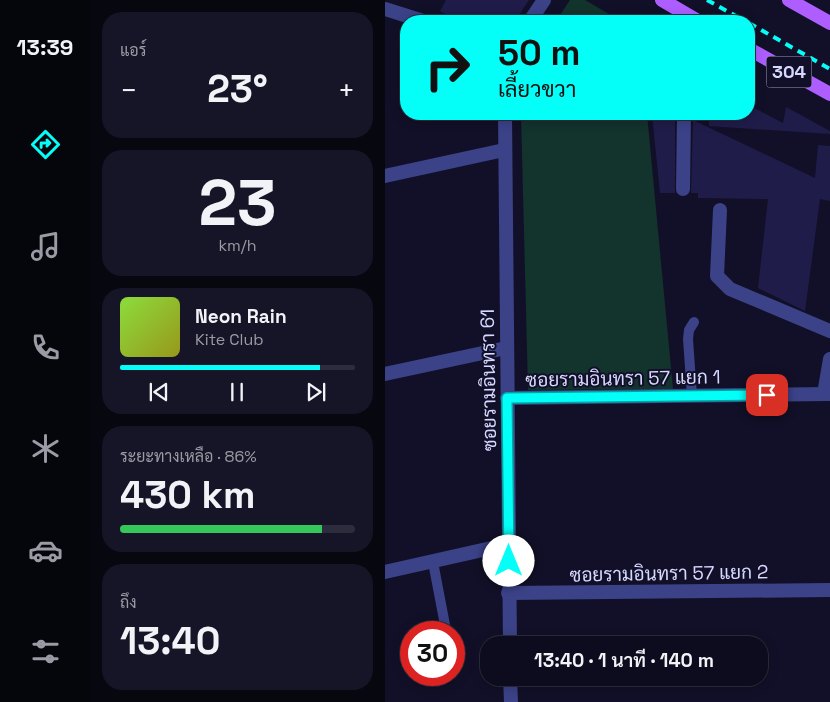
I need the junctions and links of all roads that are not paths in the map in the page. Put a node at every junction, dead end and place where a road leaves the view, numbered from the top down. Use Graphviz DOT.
graph roads {
  1 [pos="544,0"];
  2 [pos="662,0"];
  3 [pos="789,0"];
  4 [pos="385,9"];
  5 [pos="404,15"];
  6 [pos="534,15"];
  7 [pos="688,15"];
  8 [pos="830,23"];
  9 [pos="755,52"];
  10 [pos="830,94"];
  11 [pos="505,120"];
  12 [pos="684,120"];
  13 [pos="504,150"];
  14 [pos="385,176"];
  15 [pos="683,189"];
  16 [pos="720,210"];
  17 [pos="694,322"];
  18 [pos="830,331"];
  19 [pos="506,348"];
  20 [pos="830,359"];
  21 [pos="385,374"];
  22 [pos="827,394"];
  23 [pos="692,396"];
  24 [pos="507,398"];
  25 [pos="509,544"];
  26 [pos="433,562"];
  27 [pos="385,572"];
  28 [pos="830,590"];
  29 [pos="509,593"];
  30 [pos="444,621"];
  31 [pos="510,636"];
  32 [pos="510,686"];
  33 [pos="511,702"];
  1 -- 6 [label="street"];
  2 -- 7 [label="main road"];
  3 -- 8 [label="main road"];
  4 -- 5 [label="street"];
  9 -- 10 [label="main road, 304"];
  11 -- 13 [label="street, ซอยรามอินทรา 61"];
  12 -- 15 [label="street"];
  13 -- 14 [label="street"];
  13 -- 19 [label="street, ซอยรามอินทรา 61"];
  16 -- 18 [label="street"];
  17 -- 23 [label="lane"];
  19 -- 21 [label="street"];
  19 -- 24 [label="street, ซอยรามอินทรา 61"];
  20 -- 22 [label="street"];
  22 -- 23 [label="street, ซอยรามอินทรา 57 แยก 1"];
  23 -- 24 [label="street, ซอยรามอินทรา 57 แยก 1"];
  24 -- 25 [label="street, ซอยรามอินทรา 61"];
  25 -- 26 [label="street"];
  25 -- 29 [label="street, ซอยรามอินทรา 61"];
  26 -- 27 [label="street"];
  26 -- 30 [label="lane"];
  28 -- 29 [label="street, ซอยรามอินทรา 57 แยก 2"];
  29 -- 31 [label="street, ซอยรามอินทรา 61"];
  32 -- 33 [label="street"];
}
